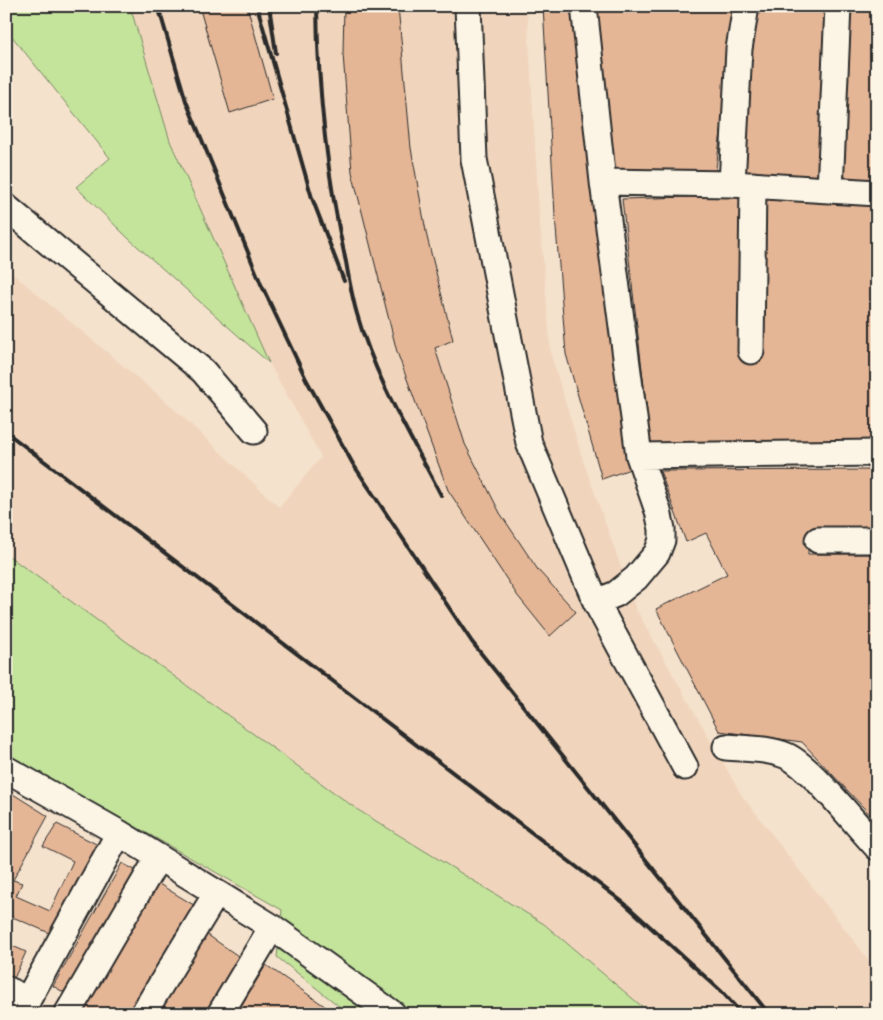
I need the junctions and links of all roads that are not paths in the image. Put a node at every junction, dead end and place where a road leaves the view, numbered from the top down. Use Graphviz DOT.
graph roads {
  1 [pos="468,6"];
  2 [pos="584,6"];
  3 [pos="746,6"];
  4 [pos="838,6"];
  5 [pos="603,182"];
  6 [pos="742,185"];
  7 [pos="830,190"];
  8 [pos="877,193"];
  9 [pos="6,207"];
  10 [pos="751,351"];
  11 [pos="254,431"];
  12 [pos="877,453"];
  13 [pos="639,456"];
  14 [pos="818,540"];
  15 [pos="877,540"];
  16 [pos="596,602"];
  17 [pos="726,748"];
  18 [pos="685,767"];
  19 [pos="8,774"];
  20 [pos="119,833"];
  21 [pos="877,847"];
  22 [pos="158,858"];
  23 [pos="216,894"];
  24 [pos="272,928"];
  25 [pos="18,1001"];
  26 [pos="67,1014"];
  27 [pos="143,1014"];
  28 [pos="220,1014"];
  29 [pos="393,1014"];
  1 -- 16 [label="street"];
  2 -- 5 [label="street"];
  3 -- 6 [label="street"];
  4 -- 7 [label="street"];
  5 -- 6 [label="street"];
  5 -- 13 [label="street"];
  6 -- 7 [label="street"];
  6 -- 10 [label="street"];
  7 -- 8 [label="street"];
  9 -- 11 [label="street"];
  12 -- 13 [label="street"];
  13 -- 16 [label="street"];
  14 -- 15 [label="street"];
  16 -- 18 [label="street"];
  17 -- 21 [label="street"];
  19 -- 20 [label="street"];
  20 -- 22 [label="street"];
  20 -- 25 [label="street"];
  22 -- 23 [label="street"];
  22 -- 26 [label="street"];
  23 -- 24 [label="street"];
  23 -- 27 [label="street"];
  24 -- 28 [label="street"];
  24 -- 29 [label="street"];
}
